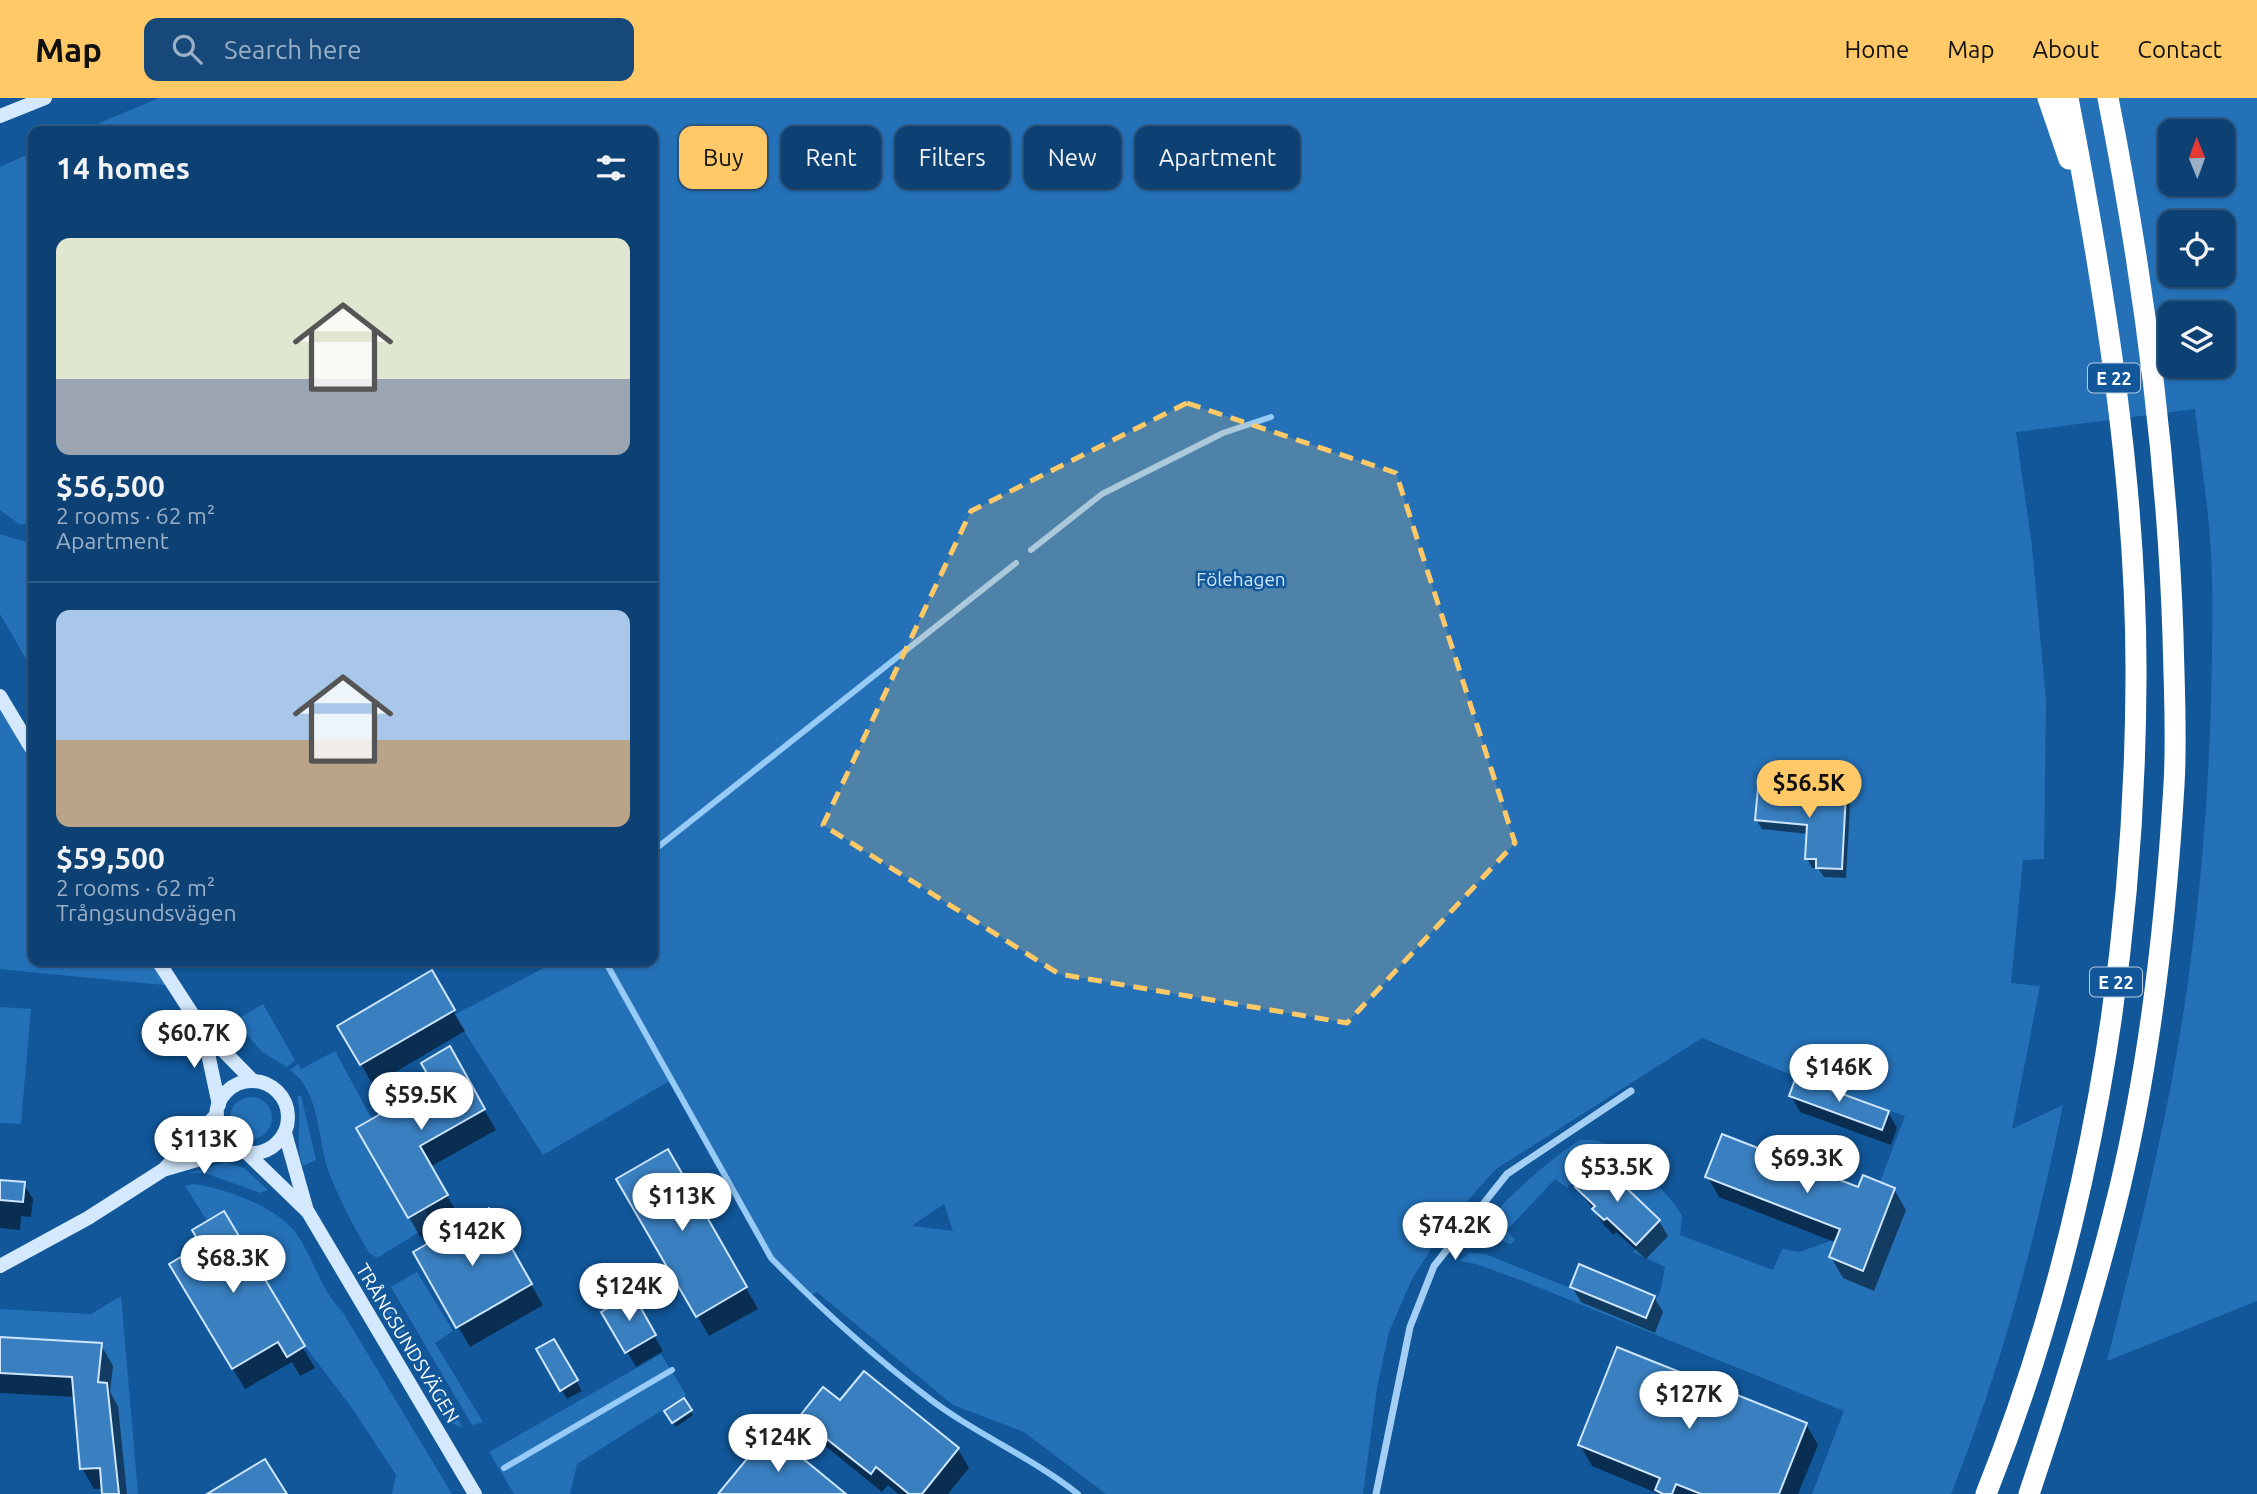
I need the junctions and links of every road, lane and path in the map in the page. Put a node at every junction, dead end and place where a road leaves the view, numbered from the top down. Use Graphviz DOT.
graph roads {
  1 [pos="45,98"];
  2 [pos="2048,98"];
  3 [pos="2068,98"];
  4 [pos="2108,98"];
  5 [pos="2123,98"];
  6 [pos="0,116"];
  7 [pos="2124,179"];
  8 [pos="2094,231"];
  9 [pos="0,696"];
  10 [pos="28,743"];
  11 [pos="161,966"];
  12 [pos="202,1029"];
  13 [pos="253,1082"];
  14 [pos="1631,1091"];
  15 [pos="218,1109"];
  16 [pos="285,1133"];
  17 [pos="241,1151"];
  18 [pos="163,1170"];
  19 [pos="308,1212"];
  20 [pos="0,1266"];
  21 [pos="475,1494"];
  22 [pos="1376,1494"];
  23 [pos="1986,1494"];
  24 [pos="2028,1494"];
  1 -- 6 [label="main road"];
  2 -- 8 [label="highway"];
  3 -- 8 [label="highway, E 22"];
  4 -- 7 [label="highway, E 22"];
  5 -- 7 [label="highway"];
  7 -- 24 [label="highway, E 22"];
  8 -- 23 [label="highway, E 22"];
  9 -- 10 [label="main road"];
  11 -- 12 [label="main road"];
  12 -- 13 [label="main road"];
  12 -- 15 [label="main road"];
  13 -- 15 [label="main road"];
  13 -- 16 [label="main road"];
  14 -- 22 [label="street"];
  15 -- 17 [label="main road"];
  15 -- 18 [label="main road"];
  16 -- 17 [label="main road"];
  16 -- 19 [label="main road, TRÅNGSUNDSVÄGEN"];
  17 -- 18 [label="main road"];
  17 -- 19 [label="main road, TRÅNGSUNDSVÄGEN"];
  18 -- 20 [label="main road"];
  19 -- 21 [label="main road, TRÅNGSUNDSVÄGEN"];
}
